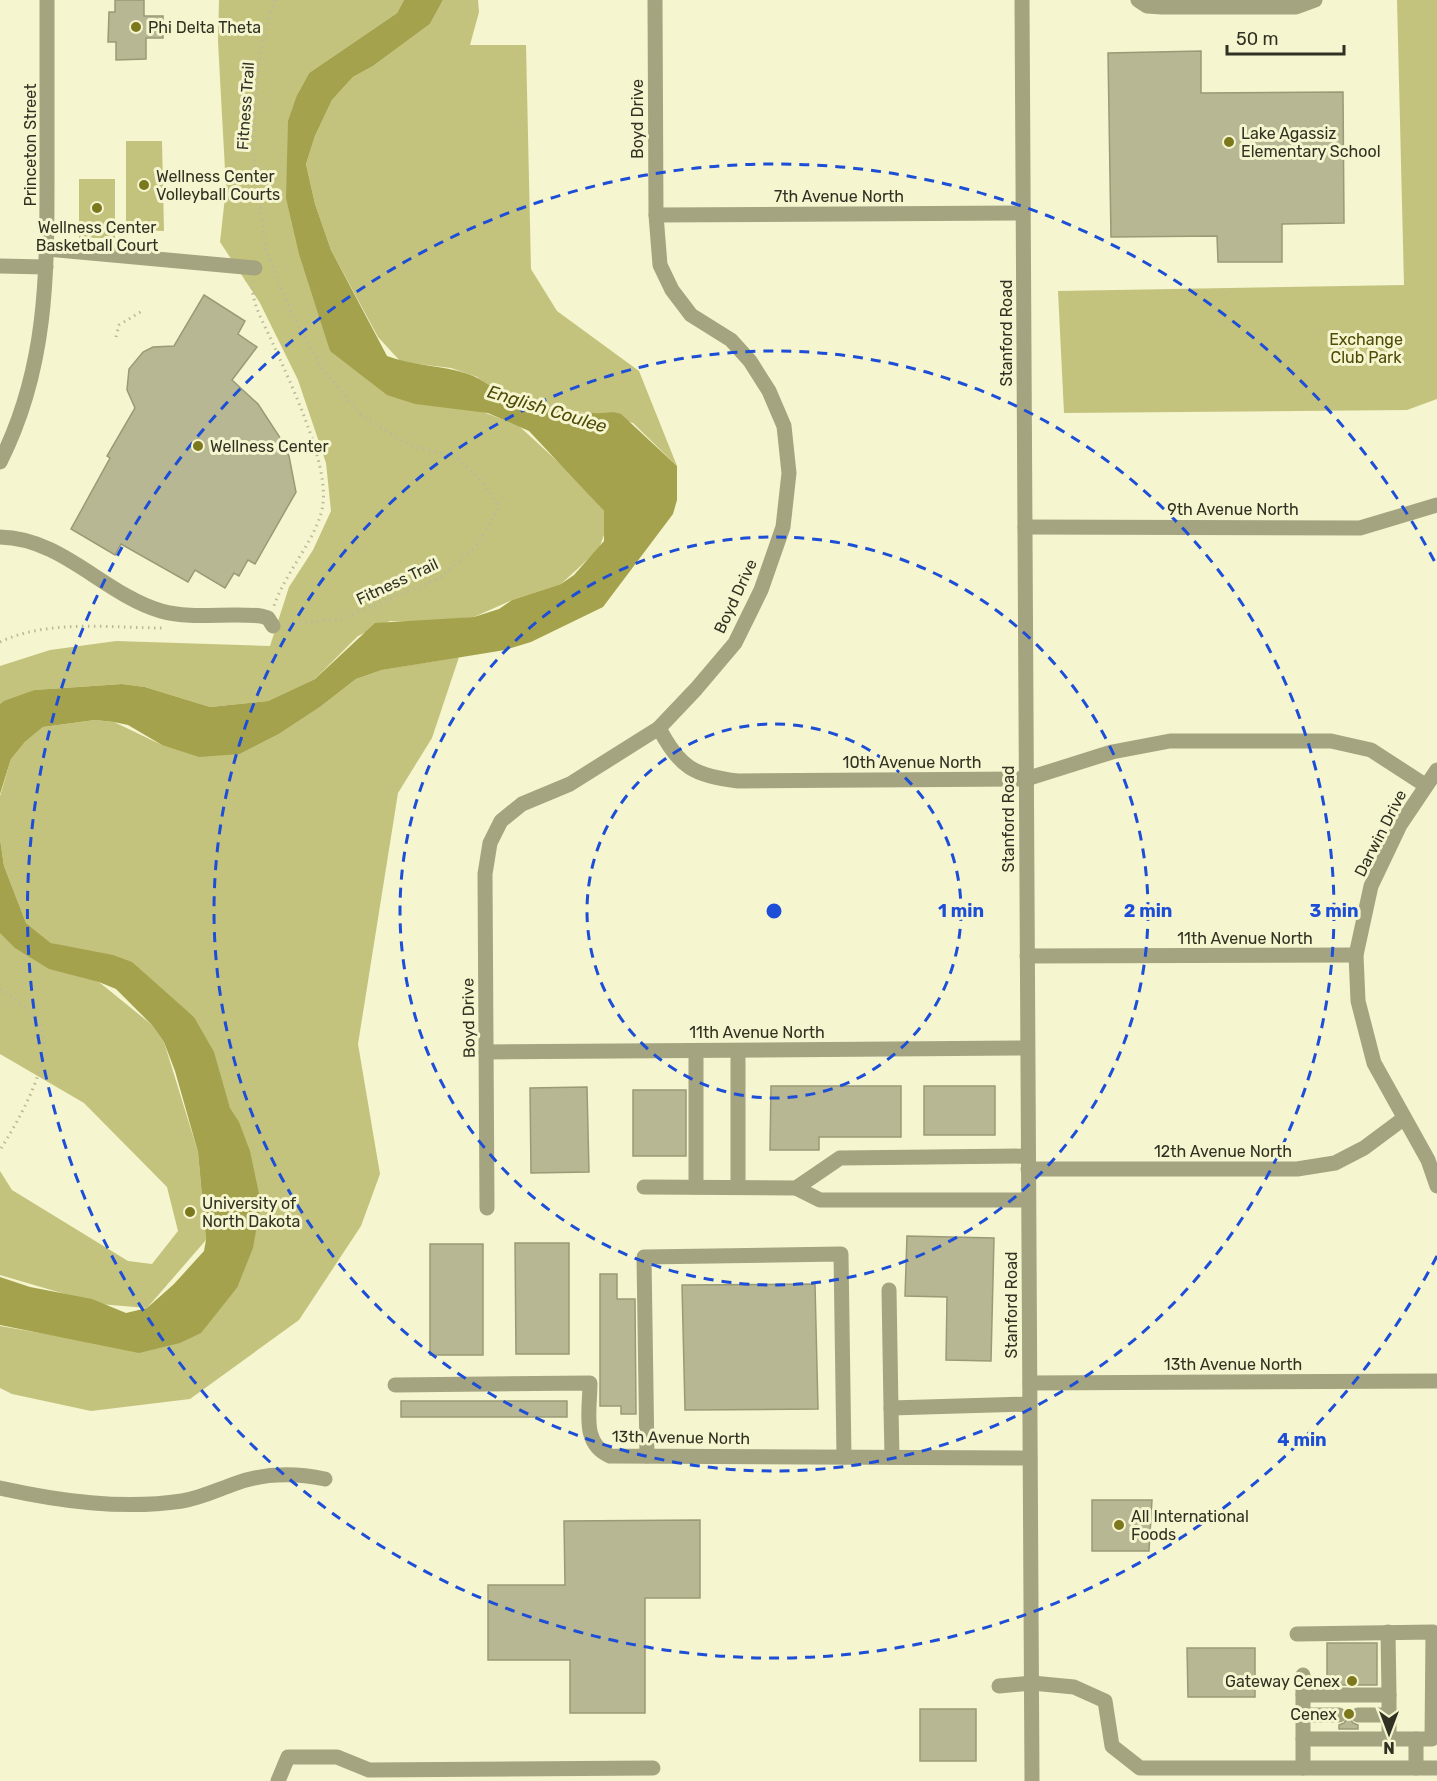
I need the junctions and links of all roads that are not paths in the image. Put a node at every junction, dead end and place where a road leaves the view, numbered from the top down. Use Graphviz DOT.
graph roads {
  1 [pos="47,0"];
  2 [pos="655,0"];
  3 [pos="1022,0"];
  4 [pos="1138,0"];
  5 [pos="1315,0"];
  6 [pos="1023,213"];
  7 [pos="656,215"];
  8 [pos="47,249"];
  9 [pos="0,266"];
  10 [pos="46,267"];
  11 [pos="255,268"];
  12 [pos="0,462"];
  13 [pos="1437,505"];
  14 [pos="1025,527"];
  15 [pos="0,537"];
  16 [pos="273,626"];
  17 [pos="659,728"];
  18 [pos="1437,770"];
  19 [pos="1026,779"];
  20 [pos="1425,785"];
  21 [pos="1027,956"];
  22 [pos="1356,956"];
  23 [pos="1028,1048"];
  24 [pos="738,1050"];
  25 [pos="696,1051"];
  26 [pos="486,1052"];
  27 [pos="1403,1119"];
  28 [pos="1028,1163"];
  29 [pos="1437,1186"];
  30 [pos="644,1187"];
  31 [pos="696,1187"];
  32 [pos="738,1187"];
  33 [pos="796,1188"];
  34 [pos="1028,1200"];
  35 [pos="487,1208"];
  36 [pos="889,1290"];
  37 [pos="1437,1381"];
  38 [pos="1029,1383"];
  39 [pos="395,1385"];
  40 [pos="1030,1404"];
  41 [pos="891,1407"];
  42 [pos="647,1456"];
  43 [pos="844,1457"];
  44 [pos="892,1457"];
  45 [pos="1030,1458"];
  46 [pos="325,1479"];
  47 [pos="0,1488"];
  48 [pos="1388,1632"];
  49 [pos="1296,1634"];
  50 [pos="1303,1675"];
  51 [pos="1032,1683"];
  52 [pos="999,1686"];
  53 [pos="1303,1695"];
  54 [pos="1389,1695"];
  55 [pos="1303,1715"];
  56 [pos="1339,1715"];
  57 [pos="1358,1715"];
  58 [pos="1389,1715"];
  59 [pos="1303,1739"];
  60 [pos="1389,1739"];
  61 [pos="1416,1739"];
  62 [pos="653,1768"];
  63 [pos="1303,1768"];
  64 [pos="1416,1768"];
  65 [pos="1437,1768"];
  66 [pos="278,1781"];
  67 [pos="1032,1781"];
  1 -- 8 [label="street, Princeton Street"];
  2 -- 7 [label="street, Boyd Drive"];
  3 -- 6 [label="street, Stanford Road"];
  4 -- 5 [label="street"];
  6 -- 7 [label="street, 7th Avenue North"];
  6 -- 14 [label="street, Stanford Road"];
  7 -- 17 [label="street, Boyd Drive"];
  8 -- 10 [label="street, Princeton Street"];
  8 -- 11 [label="street"];
  9 -- 10 [label="street"];
  10 -- 12 [label="street, Princeton Street"];
  13 -- 14 [label="street, 9th Avenue North"];
  14 -- 19 [label="street, Stanford Road"];
  15 -- 16 [label="street"];
  17 -- 19 [label="street, 10th Avenue North"];
  17 -- 26 [label="street, Boyd Drive"];
  18 -- 20 [label="street, Darwin Drive"];
  19 -- 20 [label="street, 10th Avenue North"];
  19 -- 21 [label="street, Stanford Road"];
  20 -- 22 [label="street, Darwin Drive"];
  21 -- 22 [label="street, 11th Avenue North"];
  21 -- 23 [label="street, Stanford Road"];
  22 -- 27 [label="street, Darwin Drive"];
  23 -- 24 [label="street, 11th Avenue North"];
  23 -- 28 [label="street, Stanford Road"];
  24 -- 25 [label="street, 11th Avenue North"];
  24 -- 32 [label="street"];
  25 -- 26 [label="street, 11th Avenue North"];
  25 -- 31 [label="street"];
  26 -- 35 [label="street, Boyd Drive"];
  27 -- 28 [label="street, 12th Avenue North"];
  27 -- 29 [label="street, Darwin Drive"];
  28 -- 33 [label="street, 12th Avenue North"];
  28 -- 34 [label="street, Stanford Road"];
  30 -- 31 [label="street"];
  31 -- 32 [label="street"];
  32 -- 33 [label="street"];
  33 -- 34 [label="street"];
  34 -- 38 [label="street, Stanford Road"];
  36 -- 41 [label="street"];
  37 -- 38 [label="street, 13th Avenue North"];
  38 -- 40 [label="street, Stanford Road"];
  39 -- 42 [label="street, 13th Avenue North"];
  40 -- 41 [label="street"];
  40 -- 45 [label="street, Stanford Road"];
  41 -- 44 [label="street"];
  42 -- 43 [label="street, 13th Avenue North"];
  42 -- 43 [label="street"];
  43 -- 44 [label="street, 13th Avenue North"];
  44 -- 45 [label="street, 13th Avenue North"];
  45 -- 51 [label="street, Stanford Road"];
  46 -- 47 [label="street"];
  48 -- 49 [label="street"];
  48 -- 54 [label="street"];
  48 -- 61 [label="street"];
  50 -- 53 [label="street"];
  51 -- 52 [label="street"];
  51 -- 63 [label="street"];
  51 -- 67 [label="street, Stanford Road"];
  53 -- 54 [label="street"];
  53 -- 55 [label="street"];
  54 -- 58 [label="street"];
  55 -- 56 [label="street"];
  55 -- 59 [label="street"];
  57 -- 58 [label="street"];
  58 -- 60 [label="street"];
  59 -- 60 [label="street"];
  59 -- 63 [label="street"];
  60 -- 61 [label="street"];
  61 -- 64 [label="street"];
  62 -- 66 [label="street"];
  63 -- 64 [label="street"];
  64 -- 65 [label="street"];
}
